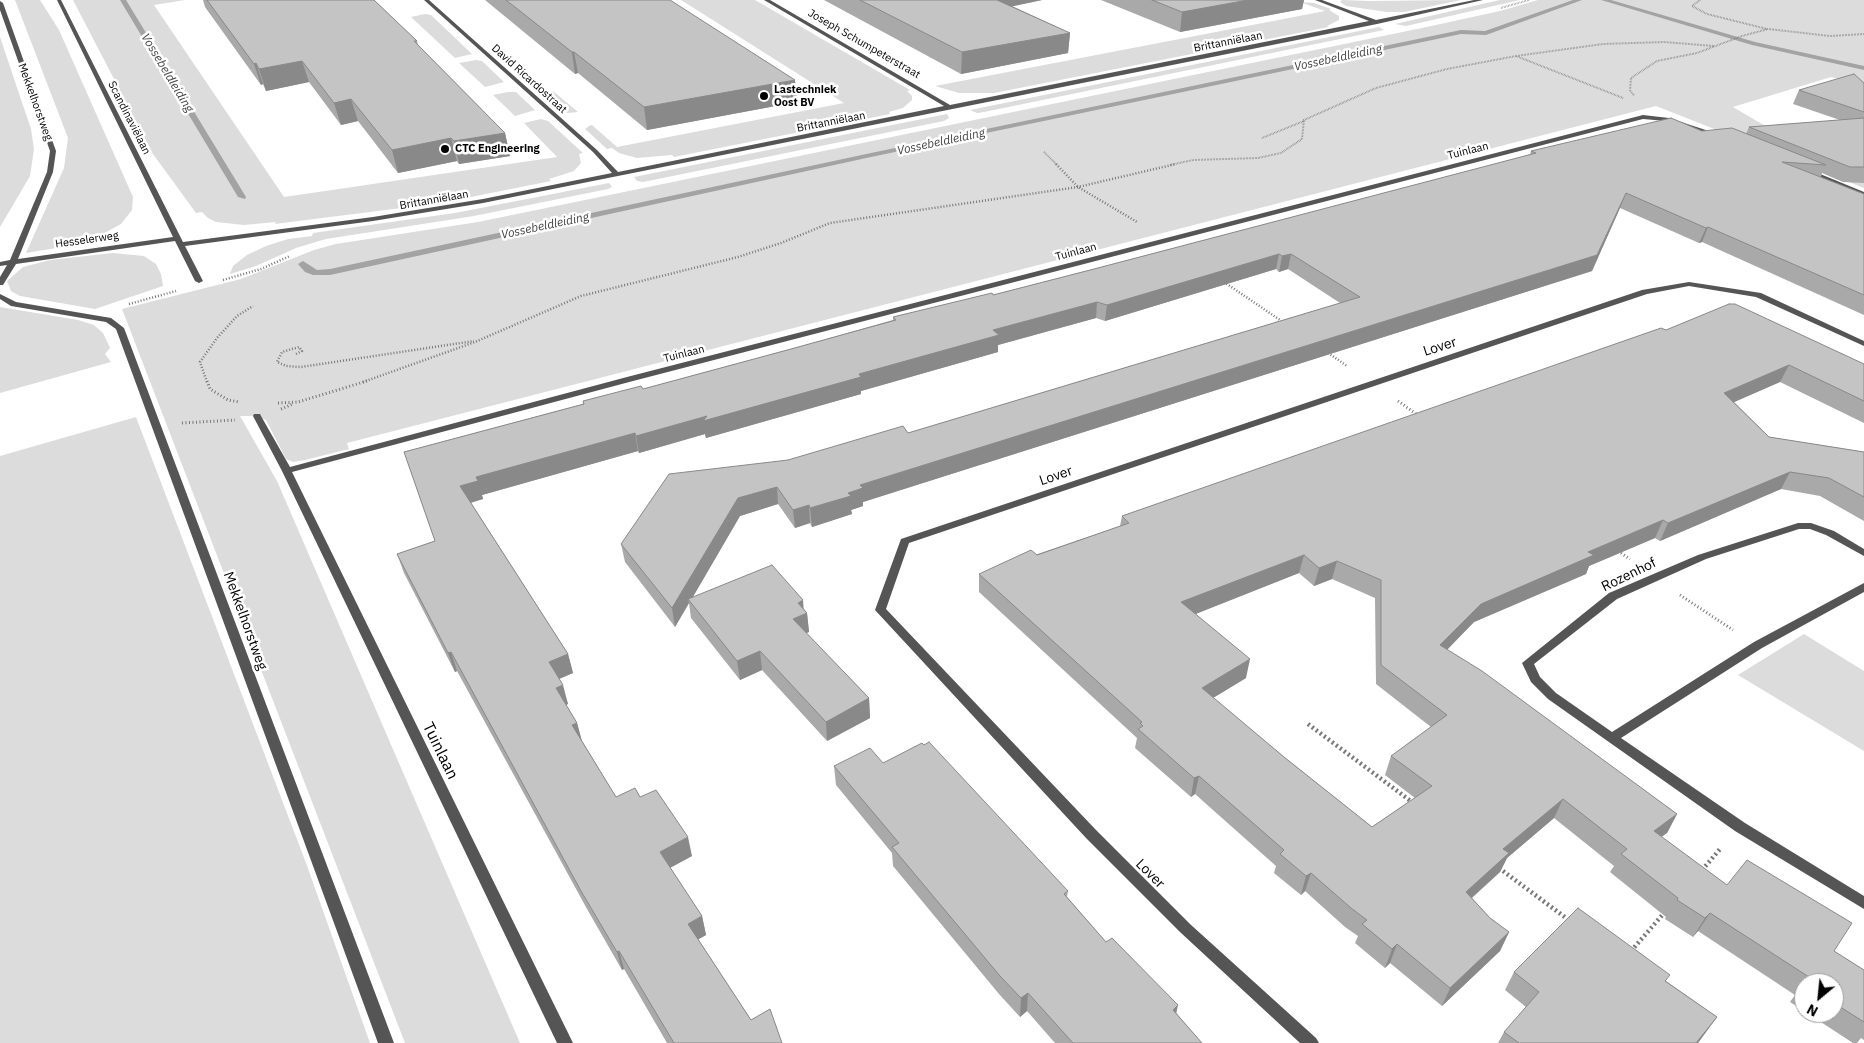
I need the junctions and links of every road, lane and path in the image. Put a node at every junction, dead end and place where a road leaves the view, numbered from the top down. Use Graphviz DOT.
graph roads {
  1 [pos="59,0"];
  2 [pos="426,0"];
  3 [pos="766,0"];
  4 [pos="1321,0"];
  5 [pos="1481,0"];
  6 [pos="1700,0"];
  7 [pos="0,3"];
  8 [pos="1378,22"];
  9 [pos="1768,29"];
  10 [pos="1864,34"];
  11 [pos="1714,46"];
  12 [pos="1516,56"];
  13 [pos="1645,106"];
  14 [pos="951,108"];
  15 [pos="1667,119"];
  16 [pos="1304,120"];
  17 [pos="1262,138"];
  18 [pos="1731,140"];
  19 [pos="1044,152"];
  20 [pos="1802,169"];
  21 [pos="617,175"];
  22 [pos="1078,187"];
  23 [pos="1864,194"];
  24 [pos="1164,240"];
  25 [pos="180,241"];
  26 [pos="13,262"];
  27 [pos="0,264"];
  28 [pos="1220,279"];
  29 [pos="199,281"];
  30 [pos="0,283"];
  31 [pos="0,296"];
  32 [pos="253,306"];
  33 [pos="1284,323"];
  34 [pos="477,341"];
  35 [pos="1864,344"];
  36 [pos="1324,350"];
  37 [pos="296,354"];
  38 [pos="1373,383"];
  39 [pos="246,403"];
  40 [pos="272,404"];
  41 [pos="259,418"];
  42 [pos="1424,419"];
  43 [pos="156,424"];
  44 [pos="288,472"];
  45 [pos="1620,552"];
  46 [pos="1864,554"];
  47 [pos="1656,578"];
  48 [pos="1864,587"];
  49 [pos="1758,645"];
  50 [pos="1308,724"];
  51 [pos="1612,738"];
  52 [pos="1418,807"];
  53 [pos="1740,827"];
  54 [pos="1497,866"];
  55 [pos="1701,872"];
  56 [pos="1864,903"];
  57 [pos="1668,908"];
  58 [pos="1576,925"];
  59 [pos="1629,953"];
  60 [pos="386,1043"];
  61 [pos="565,1043"];
  62 [pos="1311,1043"];
  1 -- 25 [label="street, Scandinaviëlaan"];
  2 -- 21 [label="street, David Ricardostraat"];
  3 -- 14 [label="street, Joseph Schumpeterstraat"];
  4 -- 8 [label="street"];
  5 -- 8 [label="street, Brittanniëlaan"];
  6 -- 9 [label="path"];
  7 -- 26 [label="street, Mekkelhorstweg"];
  8 -- 14 [label="street, Brittanniëlaan"];
  9 -- 10 [label="path"];
  9 -- 11 [label="path"];
  11 -- 12 [label="path"];
  11 -- 13 [label="path"];
  12 -- 13 [label="path"];
  12 -- 16 [label="path"];
  13 -- 15 [label="path"];
  14 -- 21 [label="street, Brittanniëlaan"];
  15 -- 18 [label="street, Tuinlaan"];
  15 -- 24 [label="street, Tuinlaan"];
  16 -- 17 [label="path"];
  16 -- 22 [label="path"];
  19 -- 22 [label="path"];
  20 -- 23 [label="street"];
  21 -- 25 [label="street, Brittanniëlaan"];
  22 -- 24 [label="path"];
  22 -- 34 [label="path"];
  24 -- 44 [label="street, Tuinlaan"];
  25 -- 26 [label="street, Hesselerweg"];
  25 -- 29 [label="street"];
  26 -- 27 [label="street, Hesselerweg"];
  26 -- 30 [label="street, Mekkelhorstweg"];
  28 -- 33 [label="path"];
  31 -- 43 [label="street, Mekkelhorstweg"];
  32 -- 39 [label="path"];
  34 -- 37 [label="path"];
  34 -- 40 [label="path"];
  35 -- 38 [label="street, Lover"];
  36 -- 38 [label="path"];
  38 -- 42 [label="path"];
  38 -- 62 [label="street, Lover"];
  41 -- 43 [label="path"];
  41 -- 44 [label="street, Tuinlaan"];
  43 -- 60 [label="street, Mekkelhorstweg"];
  44 -- 61 [label="street, Tuinlaan"];
  45 -- 47 [label="path"];
  46 -- 47 [label="street, Rozenhof"];
  47 -- 49 [label="path"];
  47 -- 51 [label="street, Rozenhof"];
  48 -- 49 [label="street"];
  49 -- 51 [label="street"];
  50 -- 52 [label="path"];
  51 -- 53 [label="street, Rozenhof"];
  53 -- 55 [label="path"];
  53 -- 56 [label="street, Rozenhof"];
  54 -- 58 [label="path"];
  57 -- 59 [label="path"];
}
